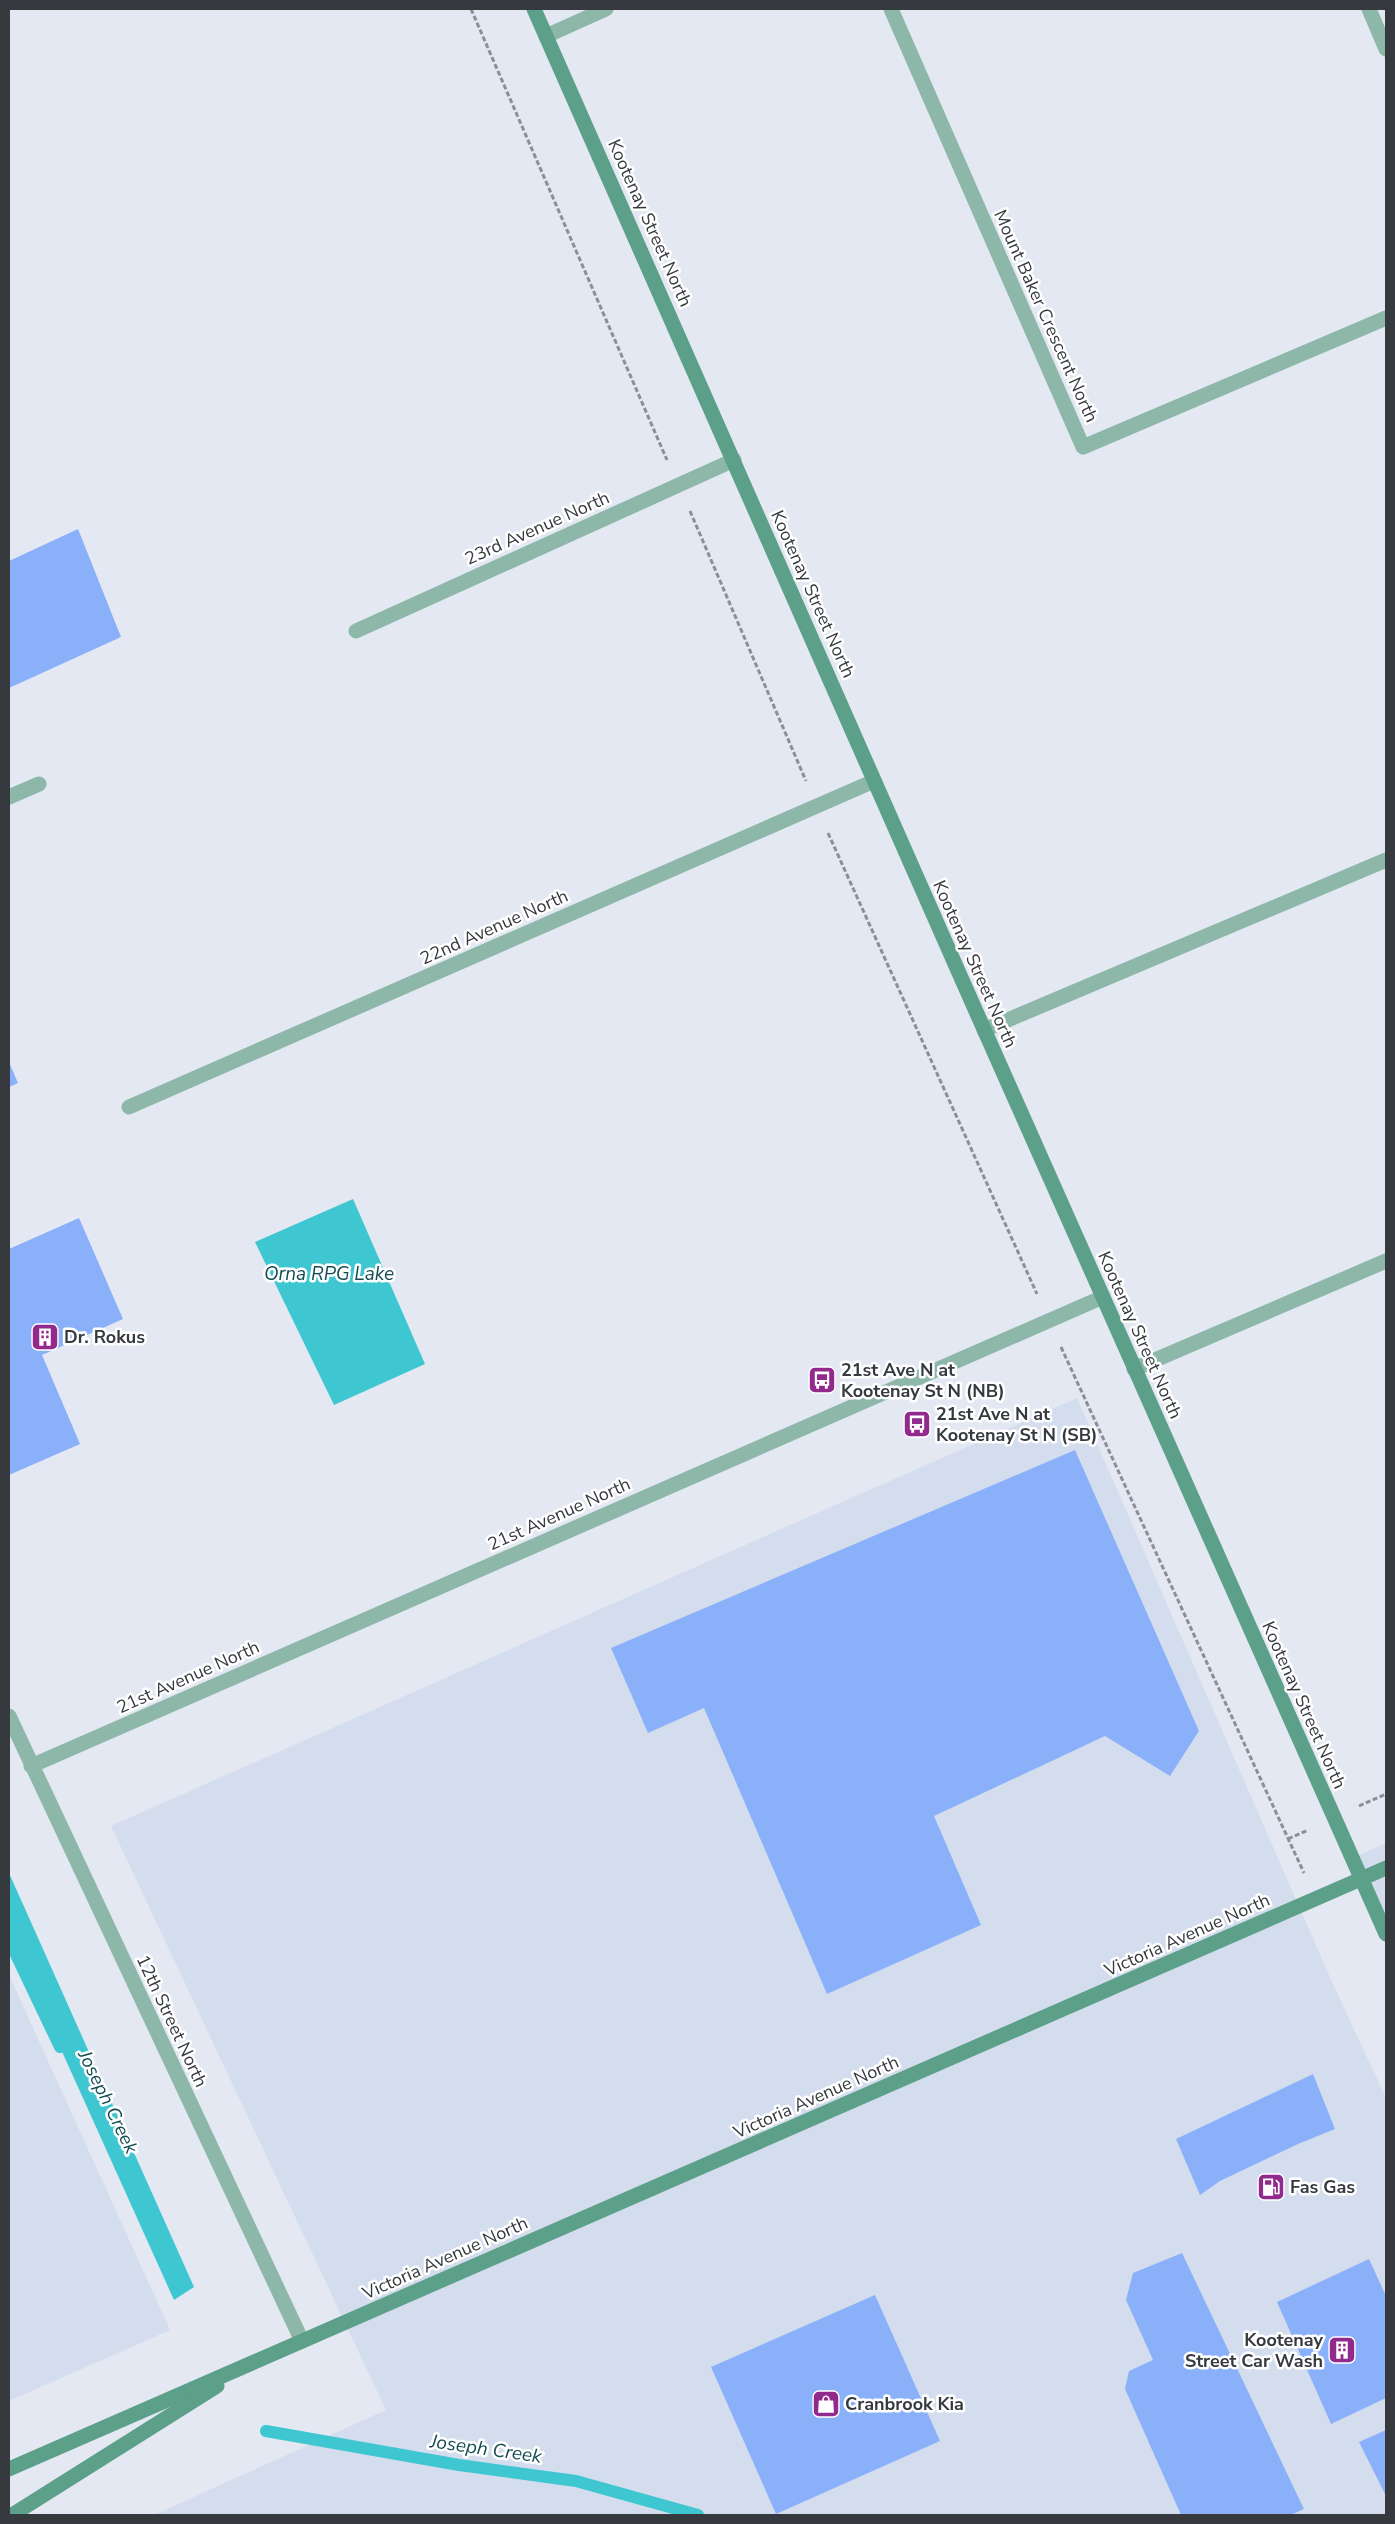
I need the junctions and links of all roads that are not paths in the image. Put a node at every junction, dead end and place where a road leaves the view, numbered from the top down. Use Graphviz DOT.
graph roads {
  1 [pos="534,9"];
  2 [pos="606,9"];
  3 [pos="891,9"];
  4 [pos="1369,9"];
  5 [pos="546,36"];
  6 [pos="1386,49"];
  7 [pos="1386,318"];
  8 [pos="734,460"];
  9 [pos="356,632"];
  10 [pos="874,781"];
  11 [pos="39,784"];
  12 [pos="9,797"];
  13 [pos="1386,860"];
  14 [pos="984,1030"];
  15 [pos="129,1107"];
  16 [pos="1386,1261"];
  17 [pos="1103,1297"];
  18 [pos="1134,1369"];
  19 [pos="9,1716"];
  20 [pos="31,1766"];
  21 [pos="1386,1868"];
  22 [pos="1362,1878"];
  23 [pos="1386,1934"];
  24 [pos="302,2341"];
  25 [pos="261,2359"];
  26 [pos="9,2470"];
  27 [pos="12,2515"];
  1 -- 5 [label="street, Kootenay Street North"];
  2 -- 5 [label="street"];
  3 -- 7 [label="street, Mount Baker Crescent North"];
  4 -- 6 [label="street"];
  5 -- 8 [label="street, Kootenay Street North"];
  8 -- 9 [label="street, 23rd Avenue North"];
  8 -- 10 [label="street, Kootenay Street North"];
  10 -- 14 [label="street, Kootenay Street North"];
  10 -- 15 [label="street, 22nd Avenue North"];
  11 -- 12 [label="street"];
  13 -- 14 [label="street"];
  14 -- 17 [label="street, Kootenay Street North"];
  16 -- 18 [label="street"];
  17 -- 18 [label="street, Kootenay Street North"];
  17 -- 20 [label="street, 21st Avenue North"];
  18 -- 22 [label="street, Kootenay Street North"];
  19 -- 20 [label="street, 12th Street North"];
  20 -- 24 [label="street, 12th Street North"];
  21 -- 22 [label="street, Victoria Avenue North"];
  22 -- 23 [label="street, Kootenay Street North"];
  22 -- 24 [label="street, Victoria Avenue North"];
  24 -- 25 [label="street, Victoria Avenue North"];
  25 -- 26 [label="street, Victoria Avenue North"];
  25 -- 27 [label="street, Victoria Avenue North"];
}
